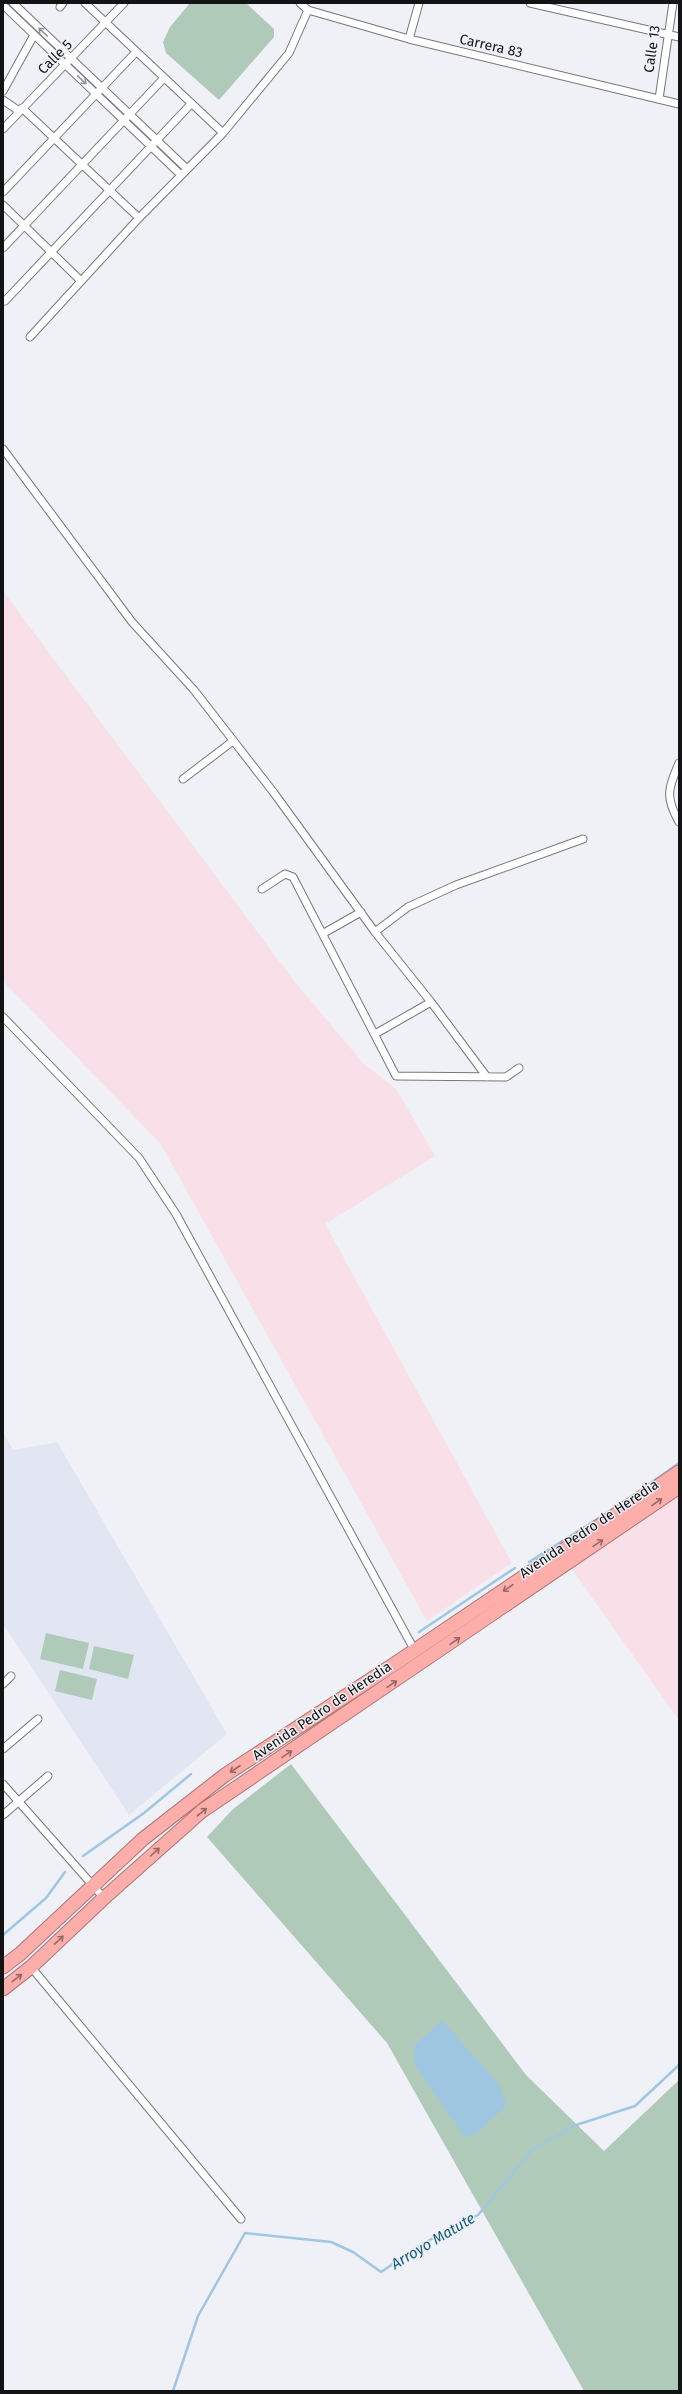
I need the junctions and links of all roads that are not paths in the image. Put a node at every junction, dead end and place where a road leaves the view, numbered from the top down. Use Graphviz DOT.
graph roads {
  1 [pos="13,3"];
  2 [pos="85,3"];
  3 [pos="124,3"];
  4 [pos="300,3"];
  5 [pos="419,3"];
  6 [pos="530,3"];
  7 [pos="672,3"];
  8 [pos="546,5"];
  9 [pos="4,8"];
  10 [pos="308,10"];
  11 [pos="107,22"];
  12 [pos="667,34"];
  13 [pos="34,35"];
  14 [pos="679,37"];
  15 [pos="409,39"];
  16 [pos="136,52"];
  17 [pos="71,59"];
  18 [pos="66,65"];
  19 [pos="164,78"];
  20 [pos="102,88"];
  21 [pos="3,91"];
  22 [pos="96,94"];
  23 [pos="659,99"];
  24 [pos="3,100"];
  25 [pos="191,104"];
  26 [pos="679,104"];
  27 [pos="20,110"];
  28 [pos="129,114"];
  29 [pos="124,120"];
  30 [pos="3,129"];
  31 [pos="222,133"];
  32 [pos="54,138"];
  33 [pos="158,140"];
  34 [pos="152,147"];
  35 [pos="82,164"];
  36 [pos="187,168"];
  37 [pos="181,175"];
  38 [pos="110,191"];
  39 [pos="3,192"];
  40 [pos="3,205"];
  41 [pos="139,218"];
  42 [pos="24,225"];
  43 [pos="3,248"];
  44 [pos="52,252"];
  45 [pos="81,281"];
  46 [pos="5,302"];
  47 [pos="30,337"];
  48 [pos="3,449"];
  49 [pos="233,741"];
  50 [pos="679,763"];
  51 [pos="183,779"];
  52 [pos="679,822"];
  53 [pos="583,839"];
  54 [pos="262,889"];
  55 [pos="361,912"];
  56 [pos="375,932"];
  57 [pos="324,933"];
  58 [pos="431,1002"];
  59 [pos="3,1017"];
  60 [pos="375,1034"];
  61 [pos="519,1068"];
  62 [pos="487,1078"];
  63 [pos="679,1472"];
  64 [pos="679,1487"];
  65 [pos="415,1650"];
  66 [pos="423,1663"];
  67 [pos="12,1676"];
  68 [pos="3,1684"];
  69 [pos="38,1719"];
  70 [pos="3,1750"];
  71 [pos="48,1776"];
  72 [pos="3,1784"];
  73 [pos="19,1801"];
  74 [pos="3,1815"];
  75 [pos="92,1884"];
  76 [pos="104,1898"];
  77 [pos="3,1967"];
  78 [pos="31,1967"];
  79 [pos="3,1989"];
  80 [pos="241,2219"];
  17 -- 1 [label="street, one-way"];
  2 -- 11 [label="street"];
  3 -- 11 [label="street, Calle 5"];
  4 -- 10 [label="street, Carrera 83"];
  5 -- 15 [label="street"];
  6 -- 8 [label="street"];
  7 -- 12 [label="street, Calle 13"];
  8 -- 12 [label="street"];
  9 -- 13 [label="street"];
  10 -- 15 [label="street, Carrera 83"];
  10 -- 31 [label="street"];
  11 -- 16 [label="street"];
  11 -- 17 [label="street, Calle 5"];
  12 -- 14 [label="street"];
  12 -- 23 [label="street, Calle 13"];
  13 -- 18 [label="street"];
  13 -- 21 [label="street"];
  15 -- 23 [label="street, Carrera 83"];
  16 -- 19 [label="street"];
  16 -- 20 [label="street"];
  17 -- 18 [label="street, Calle 5"];
  17 -- 20 [label="street"];
  18 -- 22 [label="street, one-way"];
  18 -- 27 [label="street, Calle 5"];
  19 -- 25 [label="street"];
  19 -- 28 [label="street"];
  20 -- 22 [label="street"];
  20 -- 28 [label="street"];
  22 -- 29 [label="street"];
  22 -- 32 [label="street"];
  23 -- 26 [label="street, Carrera 83"];
  24 -- 27 [label="street"];
  25 -- 31 [label="street"];
  25 -- 33 [label="street"];
  27 -- 30 [label="street, Calle 5"];
  27 -- 32 [label="street"];
  28 -- 29 [label="street"];
  28 -- 33 [label="street"];
  29 -- 34 [label="street"];
  29 -- 35 [label="street"];
  31 -- 36 [label="street"];
  32 -- 35 [label="street"];
  32 -- 39 [label="street"];
  33 -- 34 [label="street"];
  33 -- 36 [label="street"];
  34 -- 37 [label="street"];
  34 -- 38 [label="street"];
  35 -- 38 [label="street"];
  35 -- 42 [label="street"];
  36 -- 37 [label="street"];
  37 -- 41 [label="street"];
  38 -- 41 [label="street"];
  38 -- 44 [label="street"];
  40 -- 42 [label="street"];
  41 -- 45 [label="street"];
  42 -- 43 [label="street"];
  42 -- 44 [label="street"];
  44 -- 45 [label="street"];
  44 -- 46 [label="street"];
  45 -- 47 [label="street"];
  48 -- 49 [label="street"];
  49 -- 51 [label="street"];
  49 -- 55 [label="street"];
  50 -- 52 [label="street"];
  53 -- 56 [label="street"];
  54 -- 57 [label="street"];
  55 -- 56 [label="street"];
  55 -- 57 [label="street"];
  56 -- 58 [label="street"];
  57 -- 60 [label="street"];
  58 -- 60 [label="street"];
  58 -- 62 [label="street"];
  59 -- 65 [label="street"];
  60 -- 62 [label="street"];
  61 -- 62 [label="street"];
  63 -- 65 [label="highway, Avenida Pedro de Heredia, one-way"];
  66 -- 64 [label="highway, Avenida Pedro de Heredia, one-way"];
  65 -- 66 [label="street"];
  65 -- 75 [label="highway, Avenida Pedro de Heredia, one-way"];
  76 -- 66 [label="highway, Avenida Pedro de Heredia, one-way"];
  67 -- 68 [label="street"];
  69 -- 70 [label="street"];
  71 -- 73 [label="street"];
  72 -- 73 [label="street"];
  73 -- 74 [label="street"];
  73 -- 75 [label="street"];
  75 -- 76 [label="street"];
  75 -- 77 [label="highway, Avenida Pedro de Heredia"];
  78 -- 76 [label="highway, Avenida Pedro de Heredia, one-way"];
  79 -- 78 [label="highway, Avenida Pedro de Heredia, one-way"];
  78 -- 80 [label="street"];
}
